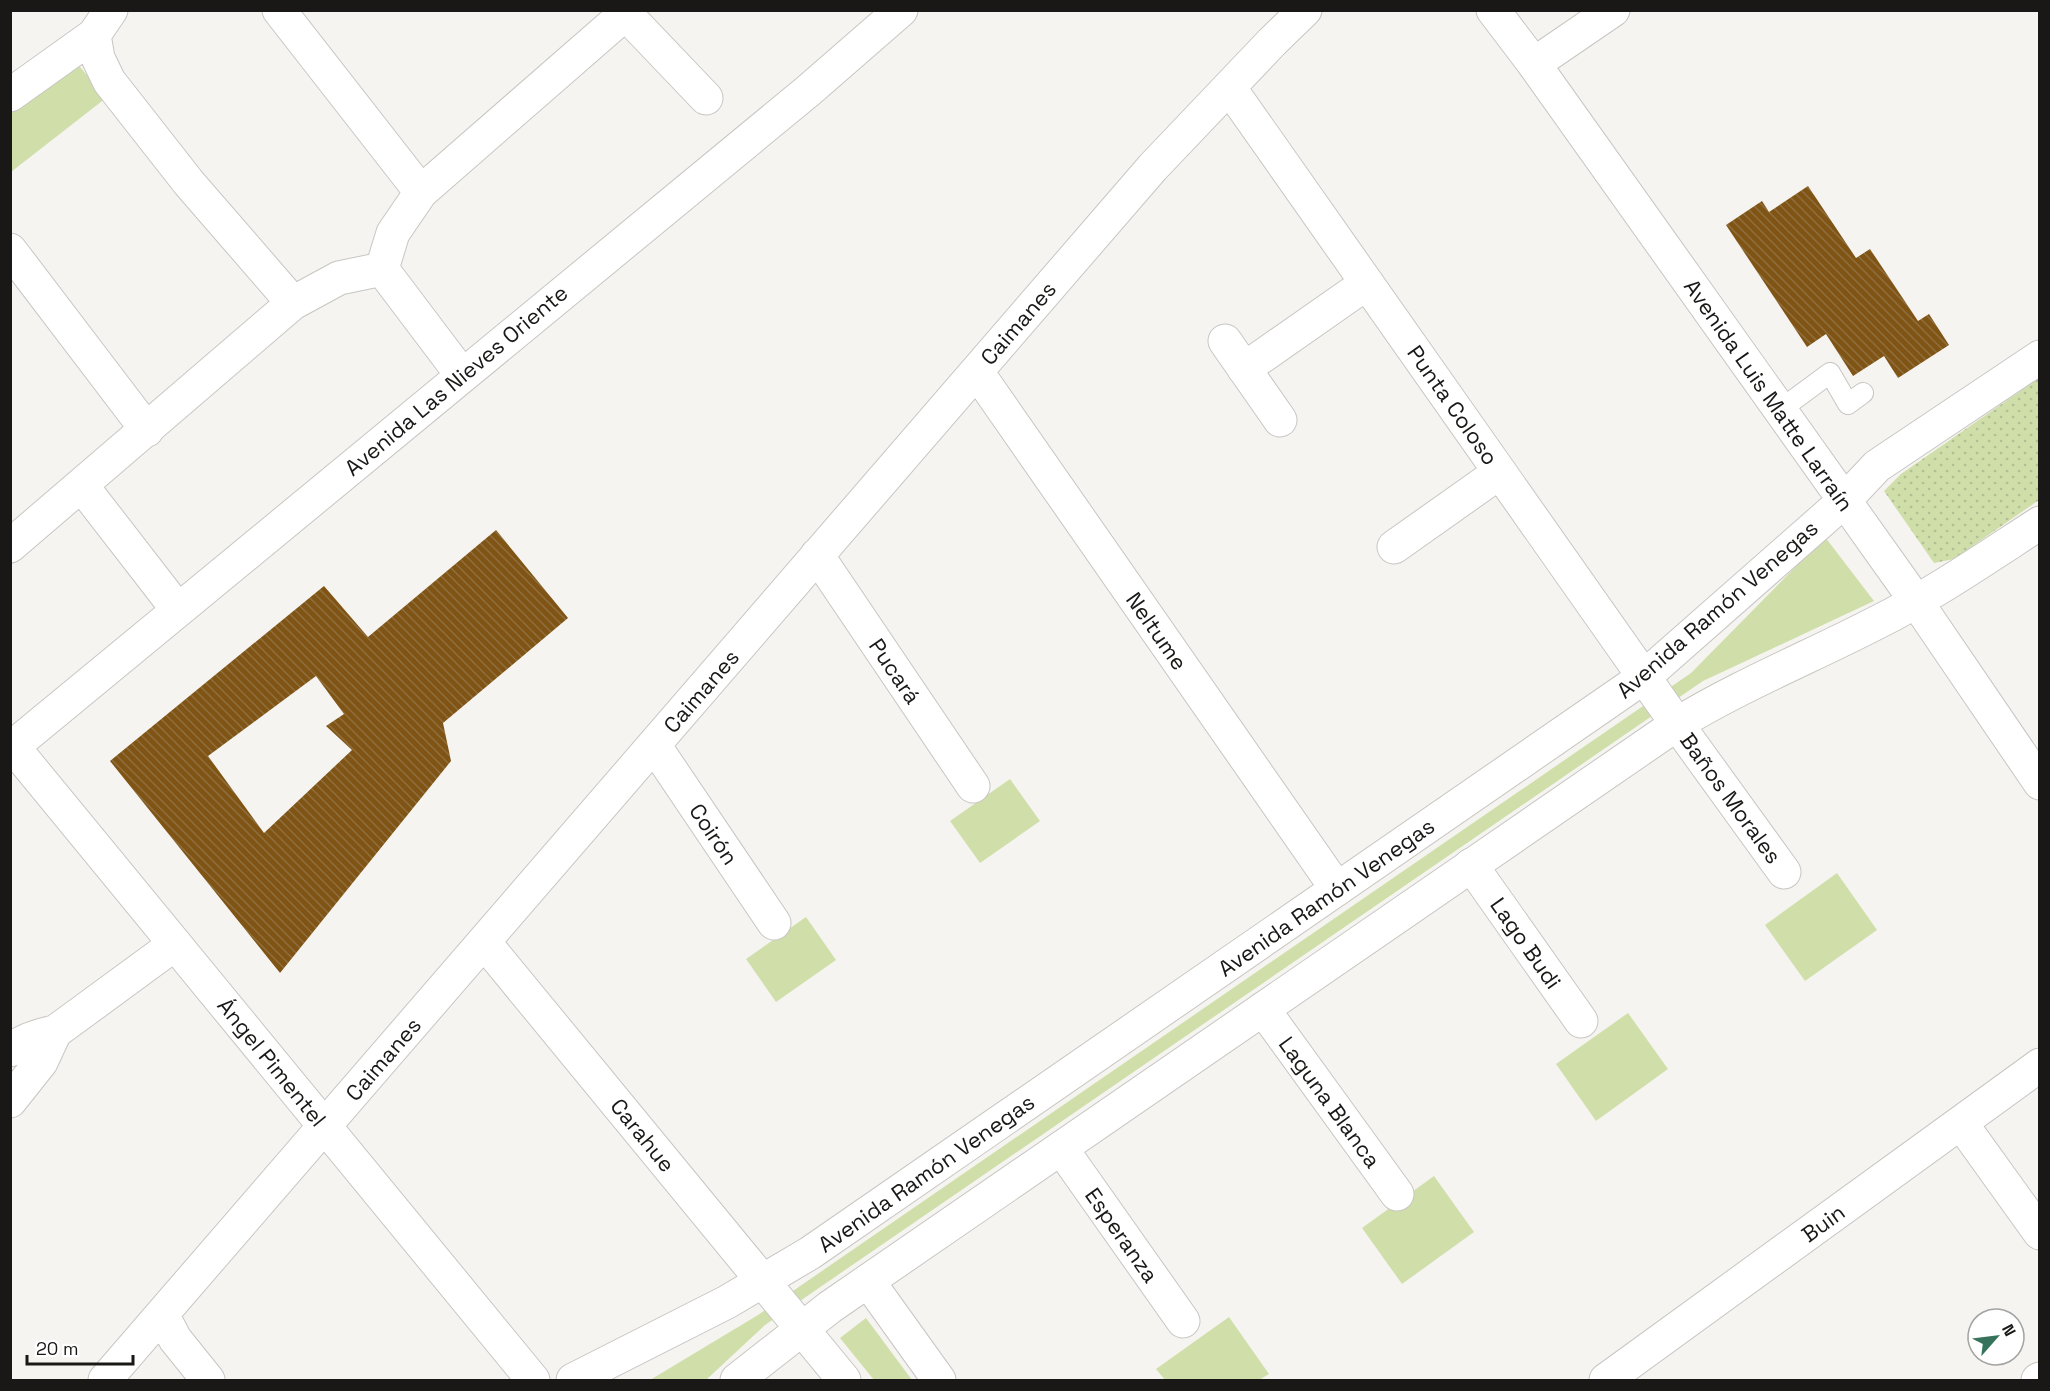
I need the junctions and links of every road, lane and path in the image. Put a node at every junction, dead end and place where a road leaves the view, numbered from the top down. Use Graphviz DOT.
graph roads {
  1 [pos="279,10"];
  2 [pos="901,10"];
  3 [pos="1305,10"];
  4 [pos="1493,10"];
  5 [pos="1613,10"];
  6 [pos="623,12"];
  7 [pos="103,23"];
  8 [pos="1534,64"];
  9 [pos="1229,87"];
  10 [pos="10,95"];
  11 [pos="706,98"];
  12 [pos="421,192"];
  13 [pos="10,250"];
  14 [pos="382,269"];
  15 [pos="1367,283"];
  16 [pos="293,303"];
  17 [pos="1225,341"];
  18 [pos="2040,357"];
  19 [pos="1244,369"];
  20 [pos="977,372"];
  21 [pos="462,375"];
  22 [pos="1863,393"];
  23 [pos="1780,411"];
  24 [pos="1280,420"];
  25 [pos="147,430"];
  26 [pos="1500,472"];
  27 [pos="82,486"];
  28 [pos="1844,501"];
  29 [pos="2040,523"];
  30 [pos="13,538"];
  31 [pos="1394,548"];
  32 [pos="818,555"];
  33 [pos="1916,601"];
  34 [pos="178,610"];
  35 [pos="1644,677"];
  36 [pos="1677,724"];
  37 [pos="654,745"];
  38 [pos="12,746"];
  39 [pos="2040,783"];
  40 [pos="973,786"];
  41 [pos="1471,866"];
  42 [pos="1784,872"];
  43 [pos="1337,889"];
  44 [pos="774,923"];
  45 [pos="484,942"];
  46 [pos="176,944"];
  47 [pos="1263,1009"];
  48 [pos="1581,1021"];
  49 [pos="55,1032"];
  50 [pos="10,1050"];
  51 [pos="2040,1065"];
  52 [pos="10,1101"];
  53 [pos="1961,1123"];
  54 [pos="324,1126"];
  55 [pos="1061,1148"];
  56 [pos="1397,1194"];
  57 [pos="2040,1233"];
  58 [pos="868,1281"];
  59 [pos="763,1282"];
  60 [pos="162,1314"];
  61 [pos="1183,1321"];
  62 [pos="802,1328"];
  63 [pos="105,1380"];
  64 [pos="208,1380"];
  65 [pos="533,1380"];
  66 [pos="573,1380"];
  67 [pos="738,1380"];
  68 [pos="844,1380"];
  69 [pos="939,1380"];
  70 [pos="1606,1380"];
  1 -- 12 [label="street"];
  2 -- 21 [label="street, Avenida Las Nieves Oriente"];
  3 -- 9 [label="street, Caimanes"];
  4 -- 8 [label="street, Avenida Luis Matte Larraín"];
  5 -- 8 [label="street"];
  6 -- 11 [label="street"];
  6 -- 12 [label="street"];
  7 -- 10 [label="street"];
  7 -- 16 [label="street"];
  8 -- 23 [label="street, Avenida Luis Matte Larraín"];
  9 -- 15 [label="street, Punta Coloso"];
  9 -- 20 [label="street, Caimanes"];
  12 -- 14 [label="street"];
  13 -- 25 [label="street"];
  14 -- 16 [label="street"];
  14 -- 21 [label="street"];
  15 -- 19 [label="street"];
  15 -- 26 [label="street, Punta Coloso"];
  16 -- 25 [label="street"];
  17 -- 19 [label="street"];
  18 -- 28 [label="street, Avenida Ramón Venegas"];
  19 -- 24 [label="street"];
  20 -- 32 [label="street, Caimanes"];
  20 -- 43 [label="street, Neltume"];
  21 -- 34 [label="street, Avenida Las Nieves Oriente"];
  22 -- 23 [label="lane"];
  23 -- 28 [label="street, Avenida Luis Matte Larraín"];
  25 -- 27 [label="street"];
  26 -- 31 [label="street"];
  26 -- 35 [label="street, Punta Coloso"];
  27 -- 30 [label="street"];
  27 -- 34 [label="street"];
  28 -- 33 [label="street, Avenida Luis Matte Larraín"];
  28 -- 35 [label="street, Avenida Ramón Venegas"];
  29 -- 33 [label="street"];
  32 -- 37 [label="street, Caimanes"];
  32 -- 40 [label="street, Pucará"];
  33 -- 36 [label="street"];
  33 -- 39 [label="street, Avenida Luis Matte Larraín"];
  34 -- 38 [label="street, Avenida Las Nieves Oriente"];
  35 -- 36 [label="street, Punta Coloso"];
  35 -- 43 [label="street, Avenida Ramón Venegas"];
  36 -- 41 [label="street"];
  36 -- 42 [label="street, Baños Morales"];
  37 -- 44 [label="street, Coirón"];
  37 -- 45 [label="street, Caimanes"];
  38 -- 46 [label="street, Ángel Pimentel"];
  41 -- 47 [label="street"];
  41 -- 48 [label="street, Lago Budi"];
  43 -- 59 [label="street, Avenida Ramón Venegas"];
  45 -- 54 [label="street, Caimanes"];
  45 -- 59 [label="street, Carahue"];
  46 -- 49 [label="street"];
  46 -- 54 [label="street, Ángel Pimentel"];
  47 -- 55 [label="street"];
  47 -- 56 [label="street, Laguna Blanca"];
  49 -- 50 [label="street"];
  49 -- 52 [label="street"];
  51 -- 53 [label="street, Buin"];
  53 -- 57 [label="street"];
  53 -- 70 [label="street, Buin"];
  54 -- 60 [label="street, Caimanes"];
  54 -- 65 [label="street, Ángel Pimentel"];
  55 -- 58 [label="street"];
  55 -- 61 [label="street, Esperanza"];
  58 -- 62 [label="street"];
  58 -- 69 [label="street"];
  59 -- 62 [label="street, Carahue"];
  59 -- 66 [label="street, Avenida Ramón Venegas"];
  60 -- 63 [label="street, Caimanes"];
  60 -- 64 [label="street"];
  62 -- 67 [label="street"];
  62 -- 68 [label="street, Carahue"];
}
